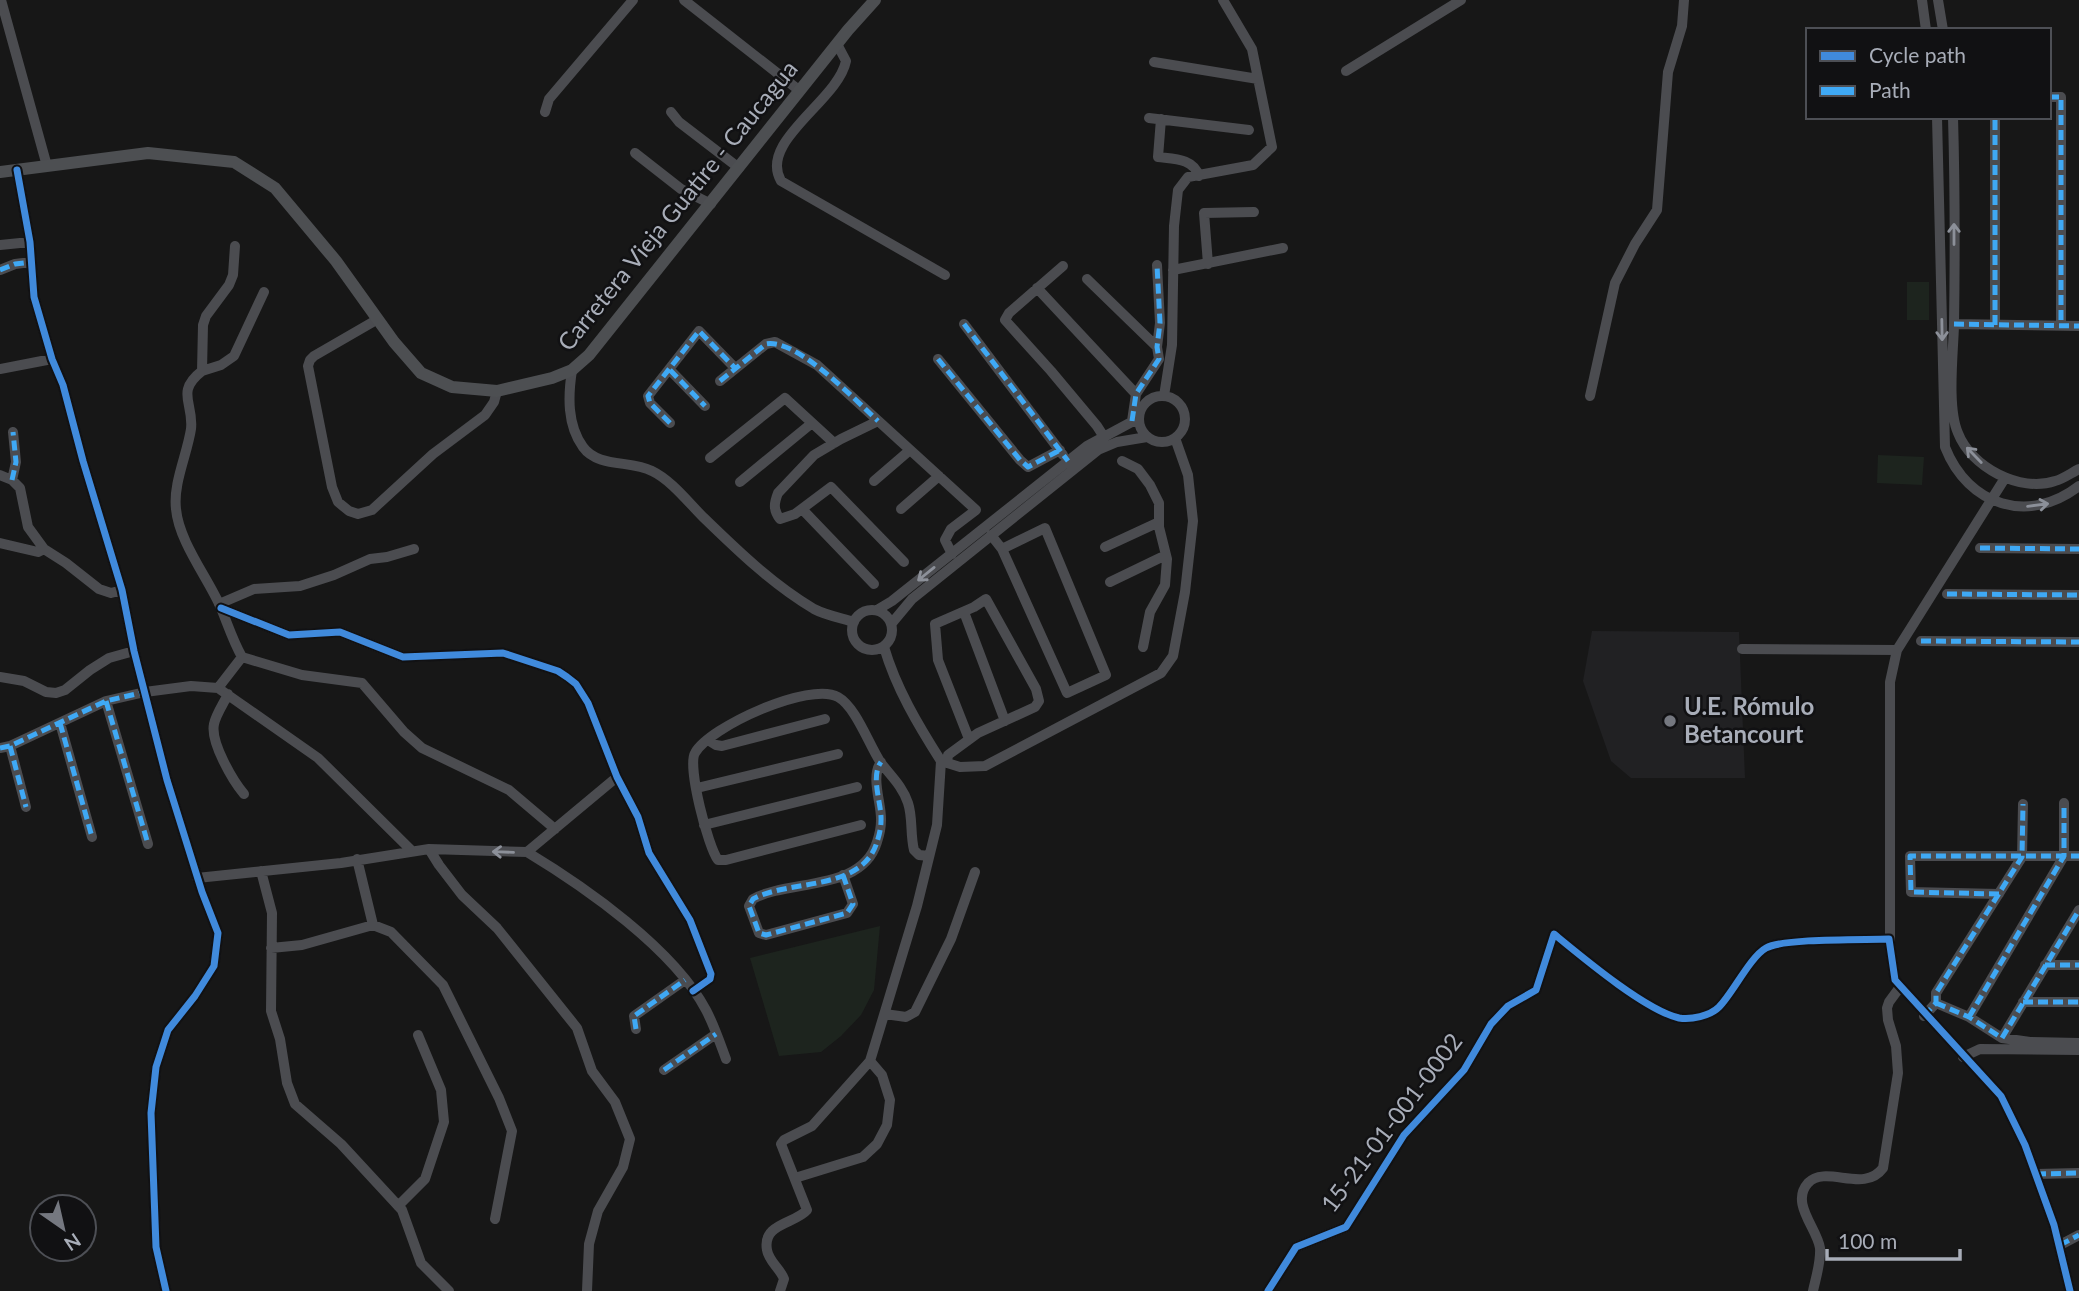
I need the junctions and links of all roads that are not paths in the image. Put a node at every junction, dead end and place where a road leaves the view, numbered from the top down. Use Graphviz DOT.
graph roads {
  1 [pos="1,0"];
  2 [pos="633,0"];
  3 [pos="684,0"];
  4 [pos="875,0"];
  5 [pos="1223,0"];
  6 [pos="1461,0"];
  7 [pos="1684,0"];
  8 [pos="1922,0"];
  9 [pos="1938,0"];
  10 [pos="1926,28"];
  11 [pos="1943,28"];
  12 [pos="836,44"];
  13 [pos="1154,62"];
  14 [pos="1346,71"];
  15 [pos="1258,79"];
  16 [pos="800,91"];
  17 [pos="2051,97"];
  18 [pos="671,112"];
  19 [pos="545,113"];
  20 [pos="1149,118"];
  21 [pos="1161,119"];
  22 [pos="1937,119"];
  23 [pos="1953,119"];
  24 [pos="1996,119"];
  25 [pos="1250,130"];
  26 [pos="635,153"];
  27 [pos="47,166"];
  28 [pos="739,168"];
  29 [pos="17,170"];
  30 [pos="0,172"];
  31 [pos="1199,176"];
  32 [pos="711,204"];
  33 [pos="1254,212"];
  34 [pos="30,242"];
  35 [pos="0,245"];
  36 [pos="235,246"];
  37 [pos="1283,248"];
  38 [pos="32,262"];
  39 [pos="1208,264"];
  40 [pos="1157,265"];
  41 [pos="1063,266"];
  42 [pos="0,270"];
  43 [pos="1173,270"];
  44 [pos="945,275"];
  45 [pos="1087,279"];
  46 [pos="1037,289"];
  47 [pos="264,292"];
  48 [pos="378,319"];
  49 [pos="964,324"];
  50 [pos="1954,324"];
  51 [pos="1995,325"];
  52 [pos="2061,325"];
  53 [pos="2079,326"];
  54 [pos="1157,347"];
  55 [pos="52,359"];
  56 [pos="938,359"];
  57 [pos="736,368"];
  58 [pos="0,369"];
  59 [pos="572,370"];
  60 [pos="670,370"];
  61 [pos="202,371"];
  62 [pos="720,381"];
  63 [pos="497,391"];
  64 [pos="1136,394"];
  65 [pos="1164,396"];
  66 [pos="1590,396"];
  67 [pos="705,406"];
  68 [pos="1135,419"];
  69 [pos="878,421"];
  70 [pos="670,423"];
  71 [pos="812,423"];
  72 [pos="13,432"];
  73 [pos="1104,437"];
  74 [pos="1147,437"];
  75 [pos="1175,438"];
  76 [pos="834,443"];
  77 [pos="910,450"];
  78 [pos="1060,450"];
  79 [pos="710,458"];
  80 [pos="1068,461"];
  81 [pos="1122,461"];
  82 [pos="2079,469"];
  83 [pos="0,475"];
  84 [pos="939,476"];
  85 [pos="2005,478"];
  86 [pos="12,480"];
  87 [pos="873,481"];
  88 [pos="740,482"];
  89 [pos="2079,486"];
  90 [pos="1992,501"];
  91 [pos="802,509"];
  92 [pos="901,509"];
  93 [pos="1159,522"];
  94 [pos="991,535"];
  95 [pos="0,542"];
  96 [pos="1105,547"];
  97 [pos="1980,548"];
  98 [pos="44,549"];
  99 [pos="414,549"];
  100 [pos="1002,549"];
  101 [pos="2079,549"];
  102 [pos="952,554"];
  103 [pos="1189,555"];
  104 [pos="1166,557"];
  105 [pos="904,562"];
  106 [pos="1110,582"];
  107 [pos="874,584"];
  108 [pos="122,590"];
  109 [pos="1947,594"];
  110 [pos="2079,596"];
  111 [pos="220,606"];
  112 [pos="877,610"];
  113 [pos="964,612"];
  114 [pos="854,622"];
  115 [pos="891,623"];
  116 [pos="1921,641"];
  117 [pos="2079,642"];
  118 [pos="884,647"];
  119 [pos="1143,647"];
  120 [pos="1742,649"];
  121 [pos="1897,650"];
  122 [pos="134,651"];
  123 [pos="242,657"];
  124 [pos="0,677"];
  125 [pos="218,688"];
  126 [pos="145,692"];
  127 [pos="228,694"];
  128 [pos="106,701"];
  129 [pos="825,719"];
  130 [pos="1005,721"];
  131 [pos="60,723"];
  132 [pos="970,739"];
  133 [pos="708,740"];
  134 [pos="5,747"];
  135 [pos="838,754"];
  136 [pos="881,762"];
  137 [pos="944,762"];
  138 [pos="617,777"];
  139 [pos="857,787"];
  140 [pos="697,788"];
  141 [pos="244,794"];
  142 [pos="2064,803"];
  143 [pos="2023,804"];
  144 [pos="26,807"];
  145 [pos="704,825"];
  146 [pos="861,825"];
  147 [pos="555,829"];
  148 [pos="92,837"];
  149 [pos="148,844"];
  150 [pos="429,849"];
  151 [pos="411,850"];
  152 [pos="527,852"];
  153 [pos="929,856"];
  154 [pos="2064,856"];
  155 [pos="2079,856"];
  156 [pos="2022,857"];
  157 [pos="357,859"];
  158 [pos="261,871"];
  159 [pos="975,872"];
  160 [pos="843,876"];
  161 [pos="197,878"];
  162 [pos="1999,894"];
  163 [pos="2079,910"];
  164 [pos="373,925"];
  165 [pos="2068,929"];
  166 [pos="2079,929"];
  167 [pos="271,948"];
  168 [pos="2046,965"];
  169 [pos="2079,965"];
  170 [pos="685,980"];
  171 [pos="1900,986"];
  172 [pos="693,990"];
  173 [pos="2023,1002"];
  174 [pos="2079,1002"];
  175 [pos="1936,1003"];
  176 [pos="885,1014"];
  177 [pos="1924,1016"];
  178 [pos="1969,1017"];
  179 [pos="636,1029"];
  180 [pos="716,1034"];
  181 [pos="418,1035"];
  182 [pos="2002,1038"];
  183 [pos="2079,1043"];
  184 [pos="2079,1050"];
  185 [pos="1963,1057"];
  186 [pos="726,1059"];
  187 [pos="870,1061"];
  188 [pos="664,1070"];
  189 [pos="2079,1173"];
  190 [pos="2036,1174"];
  191 [pos="795,1178"];
  192 [pos="398,1206"];
  193 [pos="495,1219"];
  194 [pos="2079,1235"];
  195 [pos="2060,1245"];
  196 [pos="166,1291"];
  197 [pos="449,1291"];
  198 [pos="587,1291"];
  199 [pos="780,1291"];
  200 [pos="1268,1291"];
  201 [pos="1813,1291"];
  202 [pos="2073,1291"];
  1 -- 27 [label="street"];
  2 -- 19 [label="street"];
  3 -- 16 [label="street"];
  4 -- 12 [label="main road, Carretera Vieja Guatire - Caucagua"];
  5 -- 15 [label="street"];
  6 -- 14 [label="street"];
  7 -- 66 [label="street"];
  8 -- 10 [label="street"];
  9 -- 11 [label="street"];
  12 -- 16 [label="main road, Carretera Vieja Guatire - Caucagua"];
  12 -- 44 [label="street"];
  13 -- 15 [label="street"];
  15 -- 31 [label="street"];
  16 -- 28 [label="main road, Carretera Vieja Guatire - Caucagua"];
  17 -- 52 [label="street"];
  18 -- 28 [label="street"];
  20 -- 21 [label="street"];
  21 -- 25 [label="street"];
  21 -- 31 [label="street"];
  22 -- 90 [label="street, one-way"];
  50 -- 23 [label="street, one-way"];
  24 -- 51 [label="street"];
  26 -- 32 [label="street"];
  27 -- 29 [label="main road, Carretera Vieja Guatire - Caucagua"];
  27 -- 48 [label="main road, Carretera Vieja Guatire - Caucagua"];
  28 -- 32 [label="main road, Carretera Vieja Guatire - Caucagua"];
  29 -- 30 [label="main road, Carretera Vieja Guatire - Caucagua"];
  29 -- 34 [label="street"];
  31 -- 43 [label="street"];
  32 -- 59 [label="main road, Carretera Vieja Guatire - Caucagua"];
  33 -- 39 [label="street"];
  34 -- 35 [label="street"];
  34 -- 38 [label="street"];
  36 -- 61 [label="street"];
  37 -- 39 [label="street"];
  38 -- 42 [label="street"];
  38 -- 55 [label="street"];
  39 -- 43 [label="street"];
  40 -- 54 [label="street"];
  41 -- 46 [label="street"];
  43 -- 65 [label="street"];
  45 -- 54 [label="street"];
  46 -- 64 [label="street"];
  46 -- 73 [label="street"];
  47 -- 61 [label="street"];
  48 -- 63 [label="main road, Carretera Vieja Guatire - Caucagua"];
  48 -- 63 [label="street"];
  49 -- 78 [label="street"];
  50 -- 51 [label="street"];
  85 -- 50 [label="street, one-way"];
  51 -- 52 [label="street"];
  52 -- 53 [label="street"];
  54 -- 64 [label="street"];
  55 -- 58 [label="street"];
  55 -- 108 [label="street"];
  56 -- 78 [label="street"];
  57 -- 60 [label="street"];
  57 -- 62 [label="street"];
  57 -- 69 [label="street"];
  59 -- 63 [label="main road, Carretera Vieja Guatire - Caucagua"];
  59 -- 114 [label="street"];
  60 -- 67 [label="street"];
  60 -- 70 [label="street"];
  61 -- 111 [label="street"];
  64 -- 68 [label="street"];
  65 -- 68 [label="street"];
  65 -- 75 [label="street"];
  68 -- 73 [label="street"];
  68 -- 74 [label="street"];
  69 -- 76 [label="street"];
  69 -- 77 [label="street"];
  71 -- 76 [label="street"];
  71 -- 79 [label="street"];
  71 -- 88 [label="street"];
  72 -- 86 [label="street"];
  73 -- 80 [label="street"];
  74 -- 75 [label="street"];
  74 -- 94 [label="street"];
  75 -- 103 [label="street"];
  76 -- 91 [label="street"];
  77 -- 84 [label="street"];
  77 -- 87 [label="street"];
  78 -- 80 [label="street"];
  80 -- 102 [label="street"];
  81 -- 93 [label="street"];
  82 -- 85 [label="street"];
  83 -- 86 [label="street"];
  84 -- 92 [label="street"];
  84 -- 102 [label="street"];
  85 -- 90 [label="street"];
  86 -- 98 [label="street"];
  90 -- 89 [label="street, one-way"];
  90 -- 121 [label="street"];
  91 -- 105 [label="street"];
  91 -- 107 [label="street"];
  93 -- 96 [label="street"];
  93 -- 104 [label="street"];
  94 -- 100 [label="street"];
  94 -- 115 [label="street"];
  95 -- 98 [label="street"];
  97 -- 101 [label="street"];
  98 -- 108 [label="street"];
  99 -- 111 [label="street"];
  100 -- 100 [label="street"];
  102 -- 112 [label="street, one-way"];
  103 -- 104 [label="street"];
  103 -- 137 [label="street"];
  104 -- 106 [label="street"];
  104 -- 119 [label="street"];
  108 -- 122 [label="street"];
  109 -- 110 [label="street"];
  111 -- 123 [label="street"];
  111 -- 138 [label="street"];
  112 -- 114 [label="street"];
  112 -- 115 [label="street"];
  113 -- 130 [label="street"];
  113 -- 130 [label="street"];
  113 -- 132 [label="street"];
  114 -- 118 [label="street"];
  115 -- 118 [label="street"];
  116 -- 117 [label="street"];
  118 -- 137 [label="street"];
  120 -- 121 [label="street"];
  121 -- 171 [label="street"];
  122 -- 124 [label="street"];
  122 -- 126 [label="street"];
  123 -- 125 [label="street"];
  123 -- 147 [label="street"];
  125 -- 126 [label="street"];
  125 -- 127 [label="street"];
  126 -- 128 [label="street"];
  126 -- 161 [label="street"];
  127 -- 141 [label="street"];
  127 -- 151 [label="street"];
  128 -- 131 [label="street"];
  128 -- 149 [label="street"];
  129 -- 133 [label="street"];
  130 -- 132 [label="street"];
  131 -- 134 [label="street"];
  131 -- 148 [label="street"];
  132 -- 137 [label="street"];
  133 -- 136 [label="street"];
  133 -- 140 [label="street"];
  134 -- 144 [label="street"];
  135 -- 140 [label="street"];
  136 -- 153 [label="street"];
  136 -- 160 [label="street"];
  137 -- 153 [label="street"];
  138 -- 147 [label="street"];
  138 -- 172 [label="street"];
  139 -- 145 [label="street"];
  140 -- 145 [label="street"];
  142 -- 154 [label="street"];
  143 -- 156 [label="street"];
  145 -- 146 [label="street"];
  147 -- 152 [label="street"];
  150 -- 151 [label="street"];
  152 -- 150 [label="street, one-way"];
  150 -- 198 [label="street"];
  151 -- 157 [label="street"];
  152 -- 170 [label="street"];
  153 -- 176 [label="street"];
  154 -- 155 [label="street"];
  154 -- 156 [label="street"];
  154 -- 178 [label="street"];
  156 -- 162 [label="street"];
  156 -- 162 [label="street"];
  157 -- 158 [label="street"];
  157 -- 164 [label="street"];
  158 -- 161 [label="street"];
  158 -- 167 [label="street"];
  159 -- 176 [label="street"];
  160 -- 160 [label="street"];
  161 -- 196 [label="street"];
  162 -- 175 [label="street"];
  163 -- 165 [label="street"];
  164 -- 167 [label="street"];
  164 -- 193 [label="street"];
  165 -- 166 [label="street"];
  165 -- 168 [label="street"];
  167 -- 192 [label="street"];
  168 -- 169 [label="street"];
  168 -- 173 [label="street"];
  170 -- 172 [label="street"];
  170 -- 179 [label="street"];
  171 -- 177 [label="street"];
  171 -- 201 [label="street"];
  172 -- 180 [label="street"];
  173 -- 174 [label="street"];
  173 -- 182 [label="street"];
  175 -- 177 [label="street"];
  175 -- 178 [label="street"];
  176 -- 187 [label="street"];
  177 -- 185 [label="street"];
  178 -- 182 [label="street"];
  180 -- 186 [label="street"];
  180 -- 188 [label="street"];
  181 -- 192 [label="street"];
  182 -- 183 [label="street"];
  184 -- 185 [label="street"];
  185 -- 190 [label="street"];
  187 -- 191 [label="street"];
  187 -- 191 [label="street"];
  189 -- 190 [label="street"];
  190 -- 195 [label="street"];
  191 -- 199 [label="street"];
  192 -- 197 [label="street"];
  194 -- 195 [label="street"];
  195 -- 202 [label="street"];
  200 -- 202 [label="street, 15-21-01-001-0002"];
}
